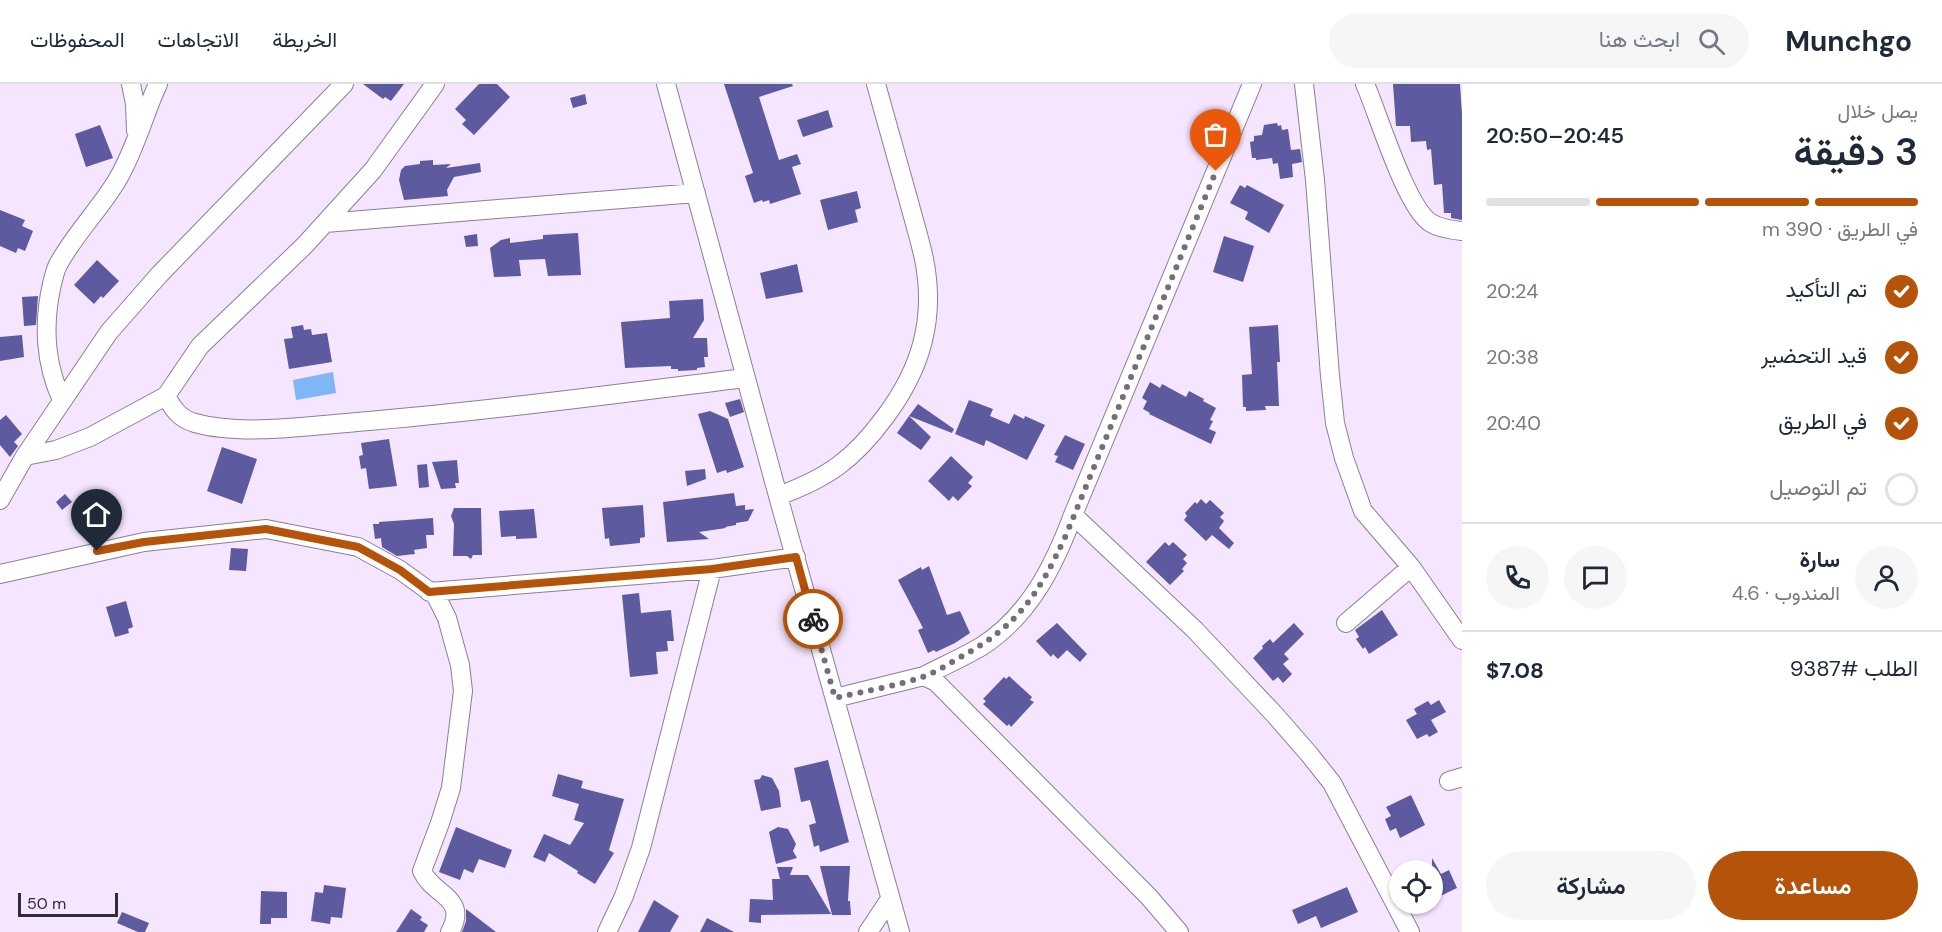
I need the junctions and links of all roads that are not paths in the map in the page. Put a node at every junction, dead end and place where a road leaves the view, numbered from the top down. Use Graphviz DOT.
graph roads {
  1 [pos="130,84"];
  2 [pos="158,84"];
  3 [pos="344,84"];
  4 [pos="435,84"];
  5 [pos="666,84"];
  6 [pos="876,84"];
  7 [pos="1252,84"];
  8 [pos="1304,84"];
  9 [pos="1365,84"];
  10 [pos="137,139"];
  11 [pos="696,193"];
  12 [pos="325,223"];
  13 [pos="1462,231"];
  14 [pos="746,378"];
  15 [pos="166,396"];
  16 [pos="62,400"];
  17 [pos="25,456"];
  18 [pos="778,495"];
  19 [pos="0,500"];
  20 [pos="1073,515"];
  21 [pos="796,557"];
  22 [pos="1411,567"];
  23 [pos="712,569"];
  24 [pos="0,574"];
  25 [pos="429,592"];
  26 [pos="1346,623"];
  27 [pos="1462,640"];
  28 [pos="924,676"];
  29 [pos="835,698"];
  30 [pos="890,899"];
  31 [pos="450,932"];
  32 [pos="607,932"];
  33 [pos="868,932"];
  34 [pos="900,932"];
  35 [pos="1179,932"];
  36 [pos="1410,932"];
  1 -- 10 [label="street"];
  2 -- 10 [label="street"];
  3 -- 16 [label="street"];
  4 -- 12 [label="street"];
  5 -- 11 [label="street"];
  6 -- 18 [label="street"];
  7 -- 20 [label="street"];
  8 -- 22 [label="street"];
  9 -- 13 [label="street"];
  10 -- 16 [label="street"];
  11 -- 12 [label="street"];
  11 -- 14 [label="street"];
  12 -- 15 [label="street"];
  14 -- 15 [label="street"];
  14 -- 18 [label="street"];
  15 -- 17 [label="street"];
  16 -- 17 [label="street"];
  17 -- 19 [label="street"];
  18 -- 21 [label="street"];
  20 -- 28 [label="street"];
  20 -- 36 [label="street"];
  21 -- 23 [label="street"];
  21 -- 29 [label="street"];
  22 -- 26 [label="street"];
  22 -- 27 [label="street"];
  23 -- 25 [label="street"];
  23 -- 32 [label="street"];
  24 -- 25 [label="street"];
  25 -- 31 [label="street"];
  28 -- 29 [label="street"];
  28 -- 35 [label="street"];
  29 -- 30 [label="street"];
  30 -- 33 [label="street"];
  30 -- 34 [label="street"];
}
